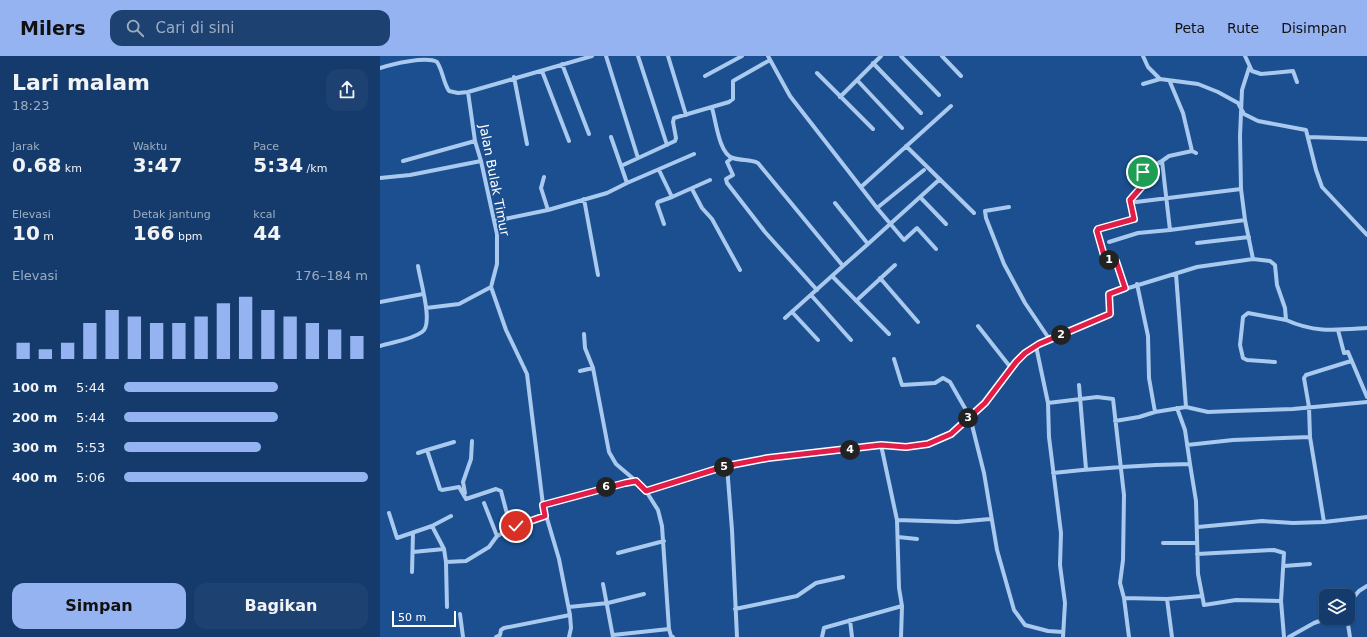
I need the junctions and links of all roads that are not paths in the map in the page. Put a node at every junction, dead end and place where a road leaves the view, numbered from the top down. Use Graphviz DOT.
graph roads {
  1 [pos="592,56"];
  2 [pos="606,56"];
  3 [pos="638,56"];
  4 [pos="668,56"];
  5 [pos="742,56"];
  6 [pos="881,56"];
  7 [pos="901,56"];
  8 [pos="942,56"];
  9 [pos="1143,56"];
  10 [pos="1245,56"];
  11 [pos="583,57"];
  12 [pos="769,58"];
  13 [pos="873,63"];
  14 [pos="562,64"];
  15 [pos="380,68"];
  16 [pos="1249,68"];
  17 [pos="542,71"];
  18 [pos="817,73"];
  19 [pos="705,76"];
  20 [pos="961,76"];
  21 [pos="514,77"];
  22 [pos="1160,79"];
  23 [pos="857,80"];
  24 [pos="1170,82"];
  25 [pos="1297,82"];
  26 [pos="1143,84"];
  27 [pos="468,92"];
  28 [pos="939,95"];
  29 [pos="840,97"];
  30 [pos="951,106"];
  31 [pos="712,108"];
  32 [pos="1242,109"];
  33 [pos="921,113"];
  34 [pos="686,114"];
  35 [pos="902,128"];
  36 [pos="873,129"];
  37 [pos="588,134"];
  38 [pos="611,137"];
  39 [pos="1309,137"];
  40 [pos="1367,139"];
  41 [pos="474,141"];
  42 [pos="569,141"];
  43 [pos="527,144"];
  44 [pos="667,145"];
  45 [pos="906,146"];
  46 [pos="694,154"];
  47 [pos="638,158"];
  48 [pos="732,158"];
  49 [pos="403,161"];
  50 [pos="481,161"];
  51 [pos="1162,161"];
  52 [pos="620,166"];
  53 [pos="659,170"];
  54 [pos="924,170"];
  55 [pos="544,177"];
  56 [pos="380,178"];
  57 [pos="940,179"];
  58 [pos="710,180"];
  59 [pos="627,183"];
  60 [pos="861,187"];
  61 [pos="692,189"];
  62 [pos="1241,189"];
  63 [pos="672,196"];
  64 [pos="920,198"];
  65 [pos="584,199"];
  66 [pos="1167,199"];
  67 [pos="1136,202"];
  68 [pos="835,203"];
  69 [pos="1009,207"];
  70 [pos="877,208"];
  71 [pos="548,210"];
  72 [pos="974,213"];
  73 [pos="1245,220"];
  74 [pos="495,221"];
  75 [pos="664,224"];
  76 [pos="891,224"];
  77 [pos="946,224"];
  78 [pos="1170,230"];
  79 [pos="1367,235"];
  80 [pos="1249,237"];
  81 [pos="1109,242"];
  82 [pos="1197,243"];
  83 [pos="868,244"];
  84 [pos="936,249"];
  85 [pos="1253,259"];
  86 [pos="895,265"];
  87 [pos="418,266"];
  88 [pos="843,266"];
  89 [pos="740,270"];
  90 [pos="1176,274"];
  91 [pos="598,275"];
  92 [pos="832,276"];
  93 [pos="880,278"];
  94 [pos="1137,284"];
  95 [pos="491,287"];
  96 [pos="1125,288"];
  97 [pos="817,290"];
  98 [pos="423,294"];
  99 [pos="810,295"];
  100 [pos="856,301"];
  101 [pos="380,302"];
  102 [pos="426,308"];
  103 [pos="792,312"];
  104 [pos="785,318"];
  105 [pos="1286,320"];
  106 [pos="918,322"];
  107 [pos="978,326"];
  108 [pos="1367,328"];
  109 [pos="1338,330"];
  110 [pos="584,334"];
  111 [pos="889,334"];
  112 [pos="818,340"];
  113 [pos="851,340"];
  114 [pos="1050,340"];
  115 [pos="380,346"];
  116 [pos="1036,346"];
  117 [pos="894,358"];
  118 [pos="1351,361"];
  119 [pos="1275,362"];
  120 [pos="593,368"];
  121 [pos="1011,368"];
  122 [pos="580,371"];
  123 [pos="1079,385"];
  124 [pos="1367,397"];
  125 [pos="1080,399"];
  126 [pos="1367,402"];
  127 [pos="1048,403"];
  128 [pos="1186,407"];
  129 [pos="1309,407"];
  130 [pos="1177,408"];
  131 [pos="1155,412"];
  132 [pos="970,417"];
  133 [pos="1115,421"];
  134 [pos="1310,437"];
  135 [pos="472,441"];
  136 [pos="454,442"];
  137 [pos="881,445"];
  138 [pos="1187,445"];
  139 [pos="427,450"];
  140 [pos="418,453"];
  141 [pos="1190,464"];
  142 [pos="726,466"];
  143 [pos="1122,468"];
  144 [pos="1086,469"];
  145 [pos="1053,473"];
  146 [pos="636,481"];
  147 [pos="646,491"];
  148 [pos="466,499"];
  149 [pos="484,503"];
  150 [pos="543,505"];
  151 [pos="389,513"];
  152 [pos="451,516"];
  153 [pos="545,516"];
  154 [pos="1367,516"];
  155 [pos="990,519"];
  156 [pos="897,520"];
  157 [pos="1324,522"];
  158 [pos="432,526"];
  159 [pos="1198,527"];
  160 [pos="511,529"];
  161 [pos="413,533"];
  162 [pos="497,536"];
  163 [pos="898,538"];
  164 [pos="917,539"];
  165 [pos="664,541"];
  166 [pos="1163,543"];
  167 [pos="1197,543"];
  168 [pos="444,549"];
  169 [pos="412,552"];
  170 [pos="618,553"];
  171 [pos="1197,554"];
  172 [pos="446,562"];
  173 [pos="1310,564"];
  174 [pos="1284,566"];
  175 [pos="412,572"];
  176 [pos="843,577"];
  177 [pos="603,584"];
  178 [pos="1367,586"];
  179 [pos="644,594"];
  180 [pos="1202,596"];
  181 [pos="1355,596"];
  182 [pos="1124,598"];
  183 [pos="1167,599"];
  184 [pos="1281,601"];
  185 [pos="608,603"];
  186 [pos="902,606"];
  187 [pos="447,607"];
  188 [pos="569,607"];
  189 [pos="735,609"];
  190 [pos="460,614"];
  191 [pos="570,615"];
  192 [pos="850,620"];
  193 [pos="1319,621"];
  194 [pos="1348,625"];
  195 [pos="669,630"];
  196 [pos="1063,632"];
  197 [pos="613,636"];
  198 [pos="463,637"];
  199 [pos="496,637"];
  200 [pos="569,637"];
  201 [pos="673,637"];
  202 [pos="737,637"];
  203 [pos="822,637"];
  204 [pos="852,637"];
  205 [pos="901,637"];
  206 [pos="1063,637"];
  207 [pos="1129,637"];
  208 [pos="1172,637"];
  209 [pos="1284,637"];
  210 [pos="1290,637"];
  211 [pos="1350,637"];
  1 -- 11 [label="street"];
  2 -- 47 [label="street"];
  3 -- 44 [label="street"];
  4 -- 34 [label="street"];
  5 -- 19 [label="street"];
  6 -- 13 [label="street"];
  7 -- 28 [label="street"];
  8 -- 20 [label="street"];
  9 -- 22 [label="street"];
  10 -- 16 [label="street"];
  11 -- 14 [label="street"];
  12 -- 31 [label="street"];
  12 -- 60 [label="street"];
  13 -- 23 [label="street"];
  13 -- 33 [label="street"];
  14 -- 17 [label="street"];
  14 -- 37 [label="street"];
  15 -- 27 [label="street"];
  16 -- 25 [label="street"];
  16 -- 32 [label="street"];
  17 -- 21 [label="street"];
  17 -- 42 [label="street"];
  18 -- 29 [label="street"];
  21 -- 27 [label="street"];
  21 -- 43 [label="street"];
  22 -- 24 [label="street"];
  22 -- 26 [label="street"];
  23 -- 29 [label="street"];
  23 -- 35 [label="street"];
  24 -- 32 [label="street"];
  24 -- 51 [label="street"];
  27 -- 41 [label="street, Jalan Bulak Timur"];
  29 -- 36 [label="street"];
  30 -- 45 [label="street"];
  31 -- 34 [label="street"];
  31 -- 48 [label="street"];
  32 -- 39 [label="street"];
  32 -- 62 [label="street"];
  34 -- 44 [label="street"];
  38 -- 52 [label="street"];
  39 -- 40 [label="street"];
  39 -- 79 [label="street"];
  41 -- 49 [label="street"];
  41 -- 50 [label="street, Jalan Bulak Timur"];
  44 -- 47 [label="street"];
  45 -- 57 [label="street"];
  45 -- 60 [label="street"];
  46 -- 53 [label="street"];
  47 -- 52 [label="street"];
  48 -- 88 [label="street"];
  48 -- 97 [label="street"];
  50 -- 56 [label="street"];
  50 -- 74 [label="street, Jalan Bulak Timur"];
  51 -- 66 [label="street"];
  51 -- 96 [label="street"];
  52 -- 59 [label="street"];
  53 -- 59 [label="street"];
  53 -- 63 [label="street"];
  54 -- 70 [label="street"];
  55 -- 71 [label="street"];
  57 -- 64 [label="street"];
  57 -- 72 [label="street"];
  58 -- 61 [label="street"];
  59 -- 65 [label="street"];
  60 -- 70 [label="street"];
  61 -- 63 [label="street"];
  61 -- 89 [label="street"];
  62 -- 66 [label="street"];
  62 -- 73 [label="street"];
  63 -- 75 [label="street"];
  64 -- 76 [label="street"];
  64 -- 77 [label="street"];
  65 -- 71 [label="street"];
  65 -- 91 [label="street"];
  66 -- 67 [label="street"];
  66 -- 78 [label="street"];
  68 -- 83 [label="street"];
  69 -- 114 [label="street"];
  70 -- 76 [label="street"];
  71 -- 74 [label="street"];
  73 -- 78 [label="street"];
  73 -- 80 [label="street"];
  74 -- 95 [label="street, Jalan Bulak Timur"];
  76 -- 83 [label="street"];
  76 -- 84 [label="street"];
  78 -- 81 [label="street"];
  80 -- 82 [label="street"];
  80 -- 85 [label="street"];
  83 -- 88 [label="street"];
  85 -- 90 [label="street"];
  85 -- 105 [label="street"];
  86 -- 93 [label="street"];
  87 -- 98 [label="street"];
  88 -- 92 [label="street"];
  90 -- 94 [label="street"];
  90 -- 128 [label="street"];
  92 -- 97 [label="street"];
  92 -- 100 [label="street"];
  93 -- 100 [label="street"];
  93 -- 106 [label="street"];
  94 -- 96 [label="street"];
  94 -- 131 [label="street"];
  95 -- 102 [label="street"];
  95 -- 150 [label="street"];
  96 -- 114 [label="street"];
  97 -- 99 [label="street"];
  98 -- 101 [label="street"];
  98 -- 102 [label="street"];
  99 -- 103 [label="street"];
  99 -- 113 [label="street"];
  100 -- 111 [label="street"];
  102 -- 115 [label="street"];
  103 -- 104 [label="street"];
  103 -- 112 [label="street"];
  105 -- 109 [label="street"];
  105 -- 119 [label="street"];
  107 -- 121 [label="street"];
  108 -- 109 [label="street"];
  109 -- 118 [label="street"];
  110 -- 120 [label="street"];
  114 -- 116 [label="street"];
  116 -- 121 [label="street"];
  116 -- 127 [label="street"];
  117 -- 132 [label="street"];
  118 -- 124 [label="street"];
  118 -- 129 [label="street"];
  120 -- 122 [label="street"];
  120 -- 146 [label="street"];
  121 -- 132 [label="street"];
  123 -- 125 [label="street"];
  125 -- 127 [label="street"];
  125 -- 133 [label="street"];
  125 -- 144 [label="street"];
  126 -- 129 [label="street"];
  127 -- 145 [label="street"];
  128 -- 129 [label="street"];
  128 -- 130 [label="street"];
  129 -- 134 [label="street"];
  130 -- 131 [label="street"];
  130 -- 138 [label="street"];
  131 -- 133 [label="street"];
  132 -- 137 [label="street"];
  132 -- 155 [label="street"];
  133 -- 143 [label="street"];
  134 -- 138 [label="street"];
  134 -- 157 [label="street"];
  135 -- 148 [label="street"];
  136 -- 139 [label="street"];
  137 -- 142 [label="street"];
  137 -- 156 [label="street"];
  138 -- 141 [label="street"];
  139 -- 140 [label="street"];
  139 -- 148 [label="street"];
  141 -- 143 [label="street"];
  141 -- 159 [label="street"];
  142 -- 147 [label="street"];
  142 -- 189 [label="street"];
  143 -- 144 [label="street"];
  143 -- 182 [label="street"];
  144 -- 145 [label="street"];
  145 -- 196 [label="street"];
  146 -- 147 [label="street"];
  146 -- 150 [label="street"];
  147 -- 165 [label="street"];
  148 -- 160 [label="street"];
  149 -- 162 [label="street"];
  150 -- 153 [label="street"];
  151 -- 161 [label="street"];
  152 -- 158 [label="street"];
  153 -- 160 [label="street"];
  153 -- 188 [label="street"];
  154 -- 157 [label="street"];
  155 -- 156 [label="street"];
  155 -- 196 [label="street"];
  156 -- 163 [label="street"];
  157 -- 159 [label="street"];
  158 -- 161 [label="street"];
  158 -- 168 [label="street"];
  159 -- 167 [label="street"];
  160 -- 162 [label="street"];
  161 -- 169 [label="street"];
  162 -- 172 [label="street"];
  163 -- 164 [label="street"];
  163 -- 186 [label="street"];
  165 -- 170 [label="street"];
  165 -- 195 [label="street"];
  166 -- 167 [label="street"];
  167 -- 171 [label="street"];
  168 -- 169 [label="street"];
  168 -- 172 [label="street"];
  169 -- 175 [label="street"];
  171 -- 174 [label="street"];
  171 -- 180 [label="street"];
  172 -- 187 [label="street"];
  173 -- 174 [label="street"];
  174 -- 184 [label="street"];
  176 -- 189 [label="street"];
  177 -- 185 [label="street"];
  178 -- 181 [label="street"];
  179 -- 185 [label="street"];
  180 -- 183 [label="street"];
  180 -- 184 [label="street"];
  182 -- 183 [label="street"];
  182 -- 207 [label="street"];
  183 -- 208 [label="street"];
  184 -- 209 [label="street"];
  185 -- 188 [label="street"];
  185 -- 197 [label="street"];
  186 -- 192 [label="street"];
  186 -- 205 [label="street"];
  188 -- 191 [label="street"];
  189 -- 202 [label="street"];
  190 -- 198 [label="street"];
  191 -- 199 [label="street"];
  191 -- 200 [label="street"];
  192 -- 203 [label="street"];
  192 -- 204 [label="street"];
  193 -- 210 [label="street"];
  194 -- 211 [label="street"];
  195 -- 197 [label="street"];
  195 -- 201 [label="street"];
  196 -- 206 [label="street"];
}
